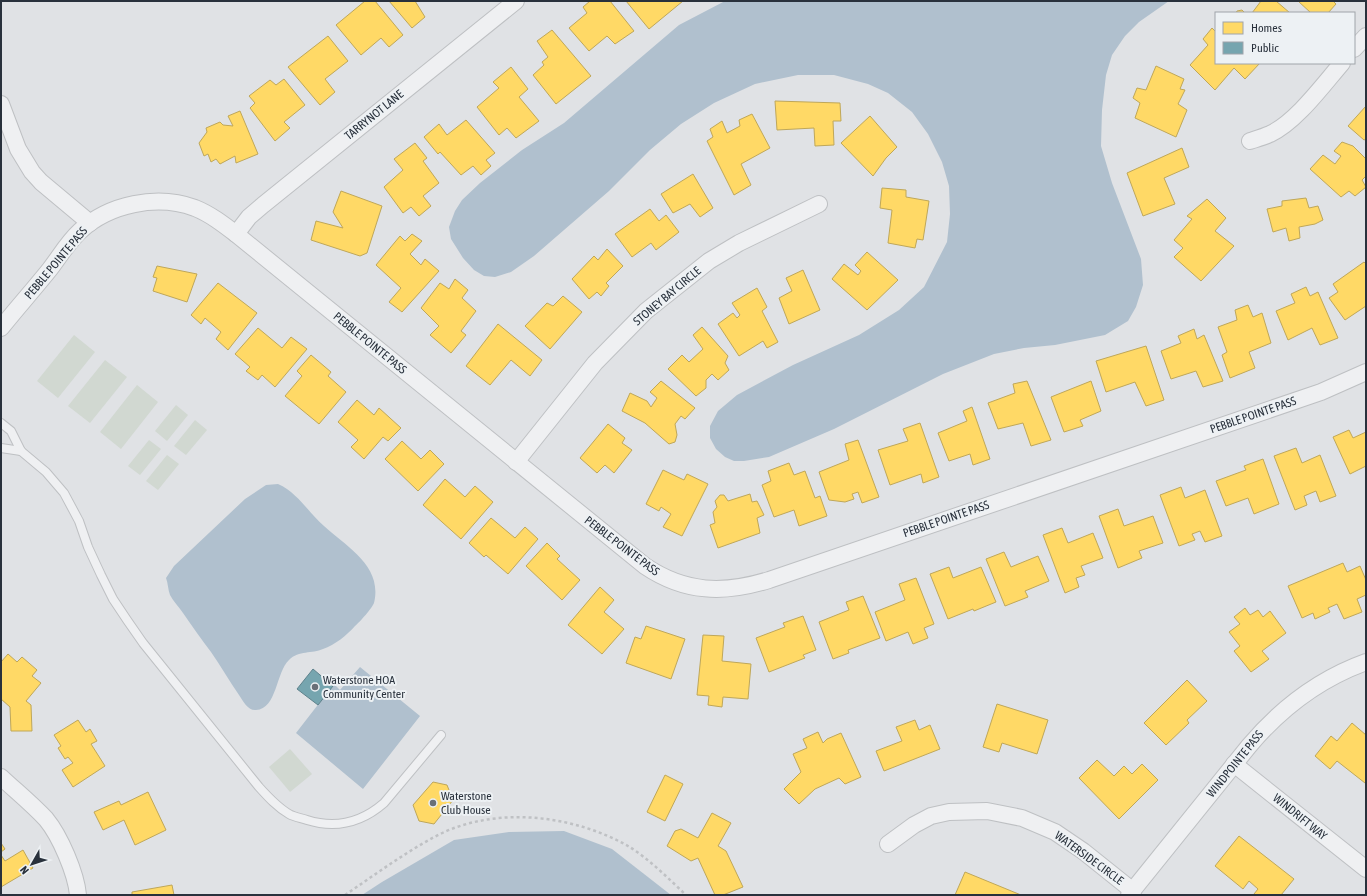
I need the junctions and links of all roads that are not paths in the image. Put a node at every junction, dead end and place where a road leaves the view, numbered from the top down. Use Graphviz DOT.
graph roads {
  1 [pos="516,1"];
  2 [pos="1366,36"];
  3 [pos="1355,48"];
  4 [pos="1341,64"];
  5 [pos="1,104"];
  6 [pos="1250,141"];
  7 [pos="819,204"];
  8 [pos="90,223"];
  9 [pos="236,234"];
  10 [pos="1,328"];
  11 [pos="1366,372"];
  12 [pos="1,423"];
  13 [pos="1,448"];
  14 [pos="21,451"];
  15 [pos="516,462"];
  16 [pos="1366,662"];
  17 [pos="441,735"];
  18 [pos="1234,764"];
  19 [pos="1,777"];
  20 [pos="888,844"];
  21 [pos="1366,869"];
  22 [pos="1131,893"];
  23 [pos="78,895"];
  1 -- 9 [label="street, TARRYNOT LANE"];
  2 -- 3 [label="street"];
  4 -- 6 [label="street"];
  5 -- 8 [label="street"];
  7 -- 15 [label="street, STONEY BAY CIRCLE"];
  8 -- 9 [label="street, PEBBLE POINTE PASS"];
  8 -- 10 [label="street, PEBBLE POINTE PASS"];
  9 -- 15 [label="street, PEBBLE POINTE PASS"];
  11 -- 15 [label="street, PEBBLE POINTE PASS"];
  12 -- 14 [label="lane"];
  13 -- 14 [label="lane"];
  14 -- 17 [label="lane"];
  16 -- 18 [label="street, WINDPOINTE PASS"];
  18 -- 21 [label="street, WINDRIFT WAY"];
  18 -- 22 [label="street, WINDPOINTE PASS"];
  19 -- 23 [label="street"];
  20 -- 22 [label="street, WATERSIDE CIRCLE"];
}
